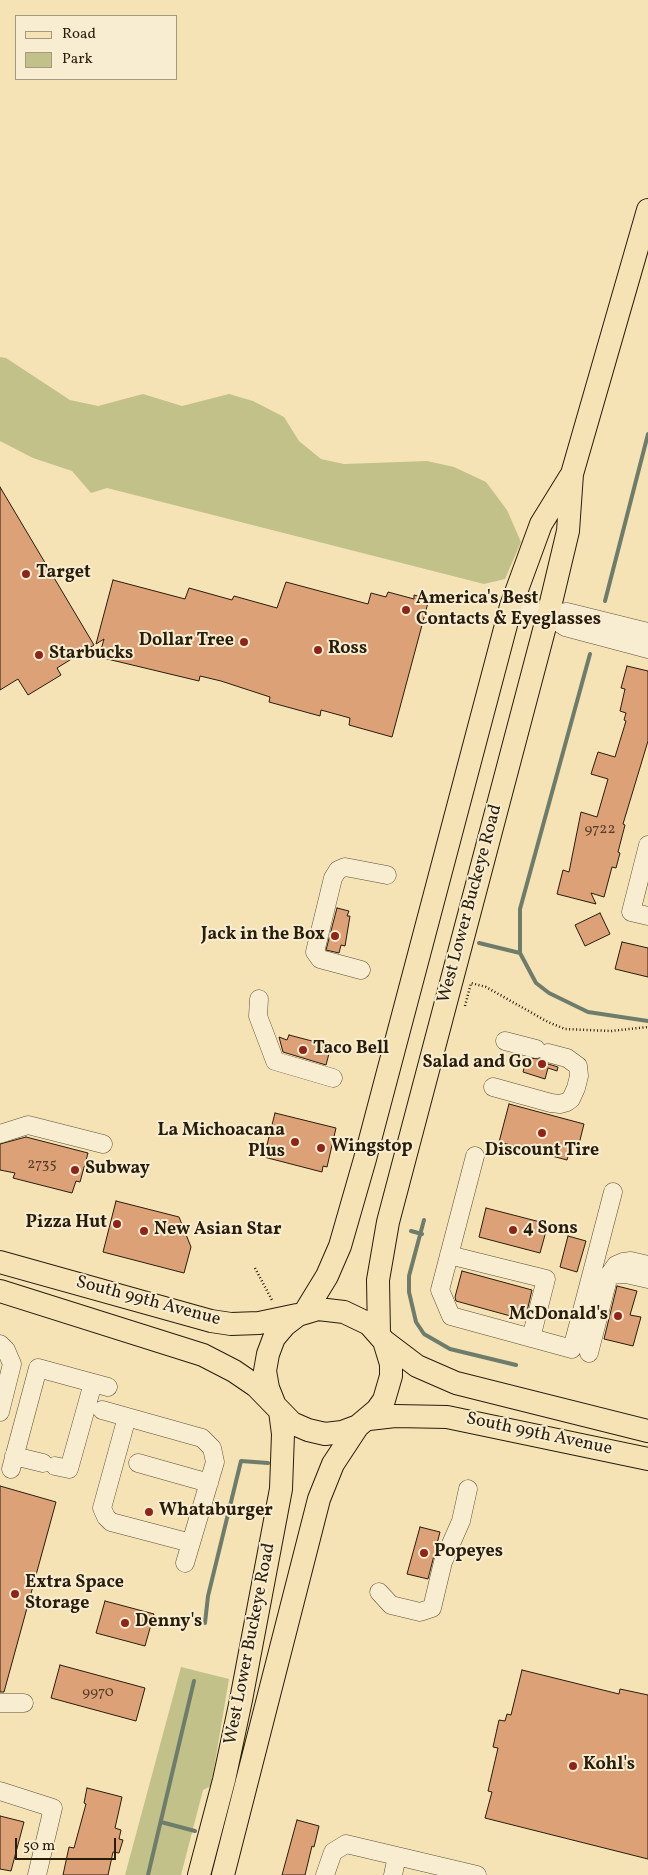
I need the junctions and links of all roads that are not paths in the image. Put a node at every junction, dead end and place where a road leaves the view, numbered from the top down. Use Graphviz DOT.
graph roads {
  1 [pos="648,210"];
  2 [pos="572,474"];
  3 [pos="511,606"];
  4 [pos="548,615"];
  5 [pos="648,632"];
  6 [pos="648,649"];
  7 [pos="648,845"];
  8 [pos="387,875"];
  9 [pos="640,914"];
  10 [pos="361,970"];
  11 [pos="259,999"];
  12 [pos="506,1041"];
  13 [pos="334,1078"];
  14 [pos="493,1087"];
  15 [pos="0,1134"];
  16 [pos="103,1144"];
  17 [pos="475,1156"];
  18 [pos="613,1192"];
  19 [pos="449,1254"];
  20 [pos="0,1262"];
  21 [pos="648,1265"];
  22 [pos="609,1275"];
  23 [pos="648,1279"];
  24 [pos="0,1291"];
  25 [pos="302,1313"];
  26 [pos="382,1337"];
  27 [pos="531,1338"];
  28 [pos="0,1344"];
  29 [pos="589,1353"];
  30 [pos="277,1407"];
  31 [pos="102,1410"];
  32 [pos="0,1412"];
  33 [pos="126,1421"];
  34 [pos="363,1422"];
  35 [pos="648,1431"];
  36 [pos="648,1459"];
  37 [pos="138,1462"];
  38 [pos="49,1464"];
  39 [pos="209,1483"];
  40 [pos="468,1489"];
  41 [pos="191,1543"];
  42 [pos="186,1563"];
  43 [pos="379,1592"];
  44 [pos="0,1703"];
  45 [pos="24,1703"];
  46 [pos="0,1790"];
  47 [pos="397,1856"];
  48 [pos="466,1874"];
  49 [pos="36,1875"];
  50 [pos="199,1875"];
  51 [pos="223,1875"];
  52 [pos="325,1875"];
  53 [pos="392,1875"];
  1 -- 2 [label="main road, West Lower Buckeye Road"];
  2 -- 3 [label="main road, West Lower Buckeye Road"];
  2 -- 4 [label="main road, West Lower Buckeye Road"];
  3 -- 4 [label="street"];
  3 -- 25 [label="main road, West Lower Buckeye Road"];
  4 -- 5 [label="street"];
  4 -- 6 [label="street"];
  4 -- 26 [label="main road, West Lower Buckeye Road"];
  7 -- 9 [label="street"];
  8 -- 10 [label="street"];
  11 -- 13 [label="street"];
  12 -- 14 [label="street"];
  15 -- 16 [label="street"];
  17 -- 19 [label="street"];
  18 -- 27 [label="street"];
  19 -- 27 [label="street"];
  19 -- 27 [label="street"];
  20 -- 25 [label="main road, South 99th Avenue"];
  21 -- 22 [label="street"];
  22 -- 23 [label="street"];
  22 -- 29 [label="street"];
  24 -- 30 [label="main road, South 99th Avenue"];
  25 -- 26 [label="main road"];
  25 -- 30 [label="main road"];
  26 -- 34 [label="main road"];
  26 -- 35 [label="main road, South 99th Avenue"];
  28 -- 32 [label="street"];
  30 -- 34 [label="main road"];
  30 -- 50 [label="main road, West Lower Buckeye Road"];
  31 -- 33 [label="street"];
  33 -- 39 [label="street"];
  33 -- 41 [label="street"];
  34 -- 36 [label="main road, South 99th Avenue"];
  34 -- 51 [label="main road, West Lower Buckeye Road"];
  37 -- 39 [label="street"];
  38 -- 38 [label="street"];
  39 -- 41 [label="street"];
  40 -- 43 [label="street"];
  41 -- 42 [label="street"];
  44 -- 45 [label="street"];
  46 -- 49 [label="street"];
  47 -- 48 [label="street"];
  47 -- 52 [label="street"];
  47 -- 53 [label="street"];
}
